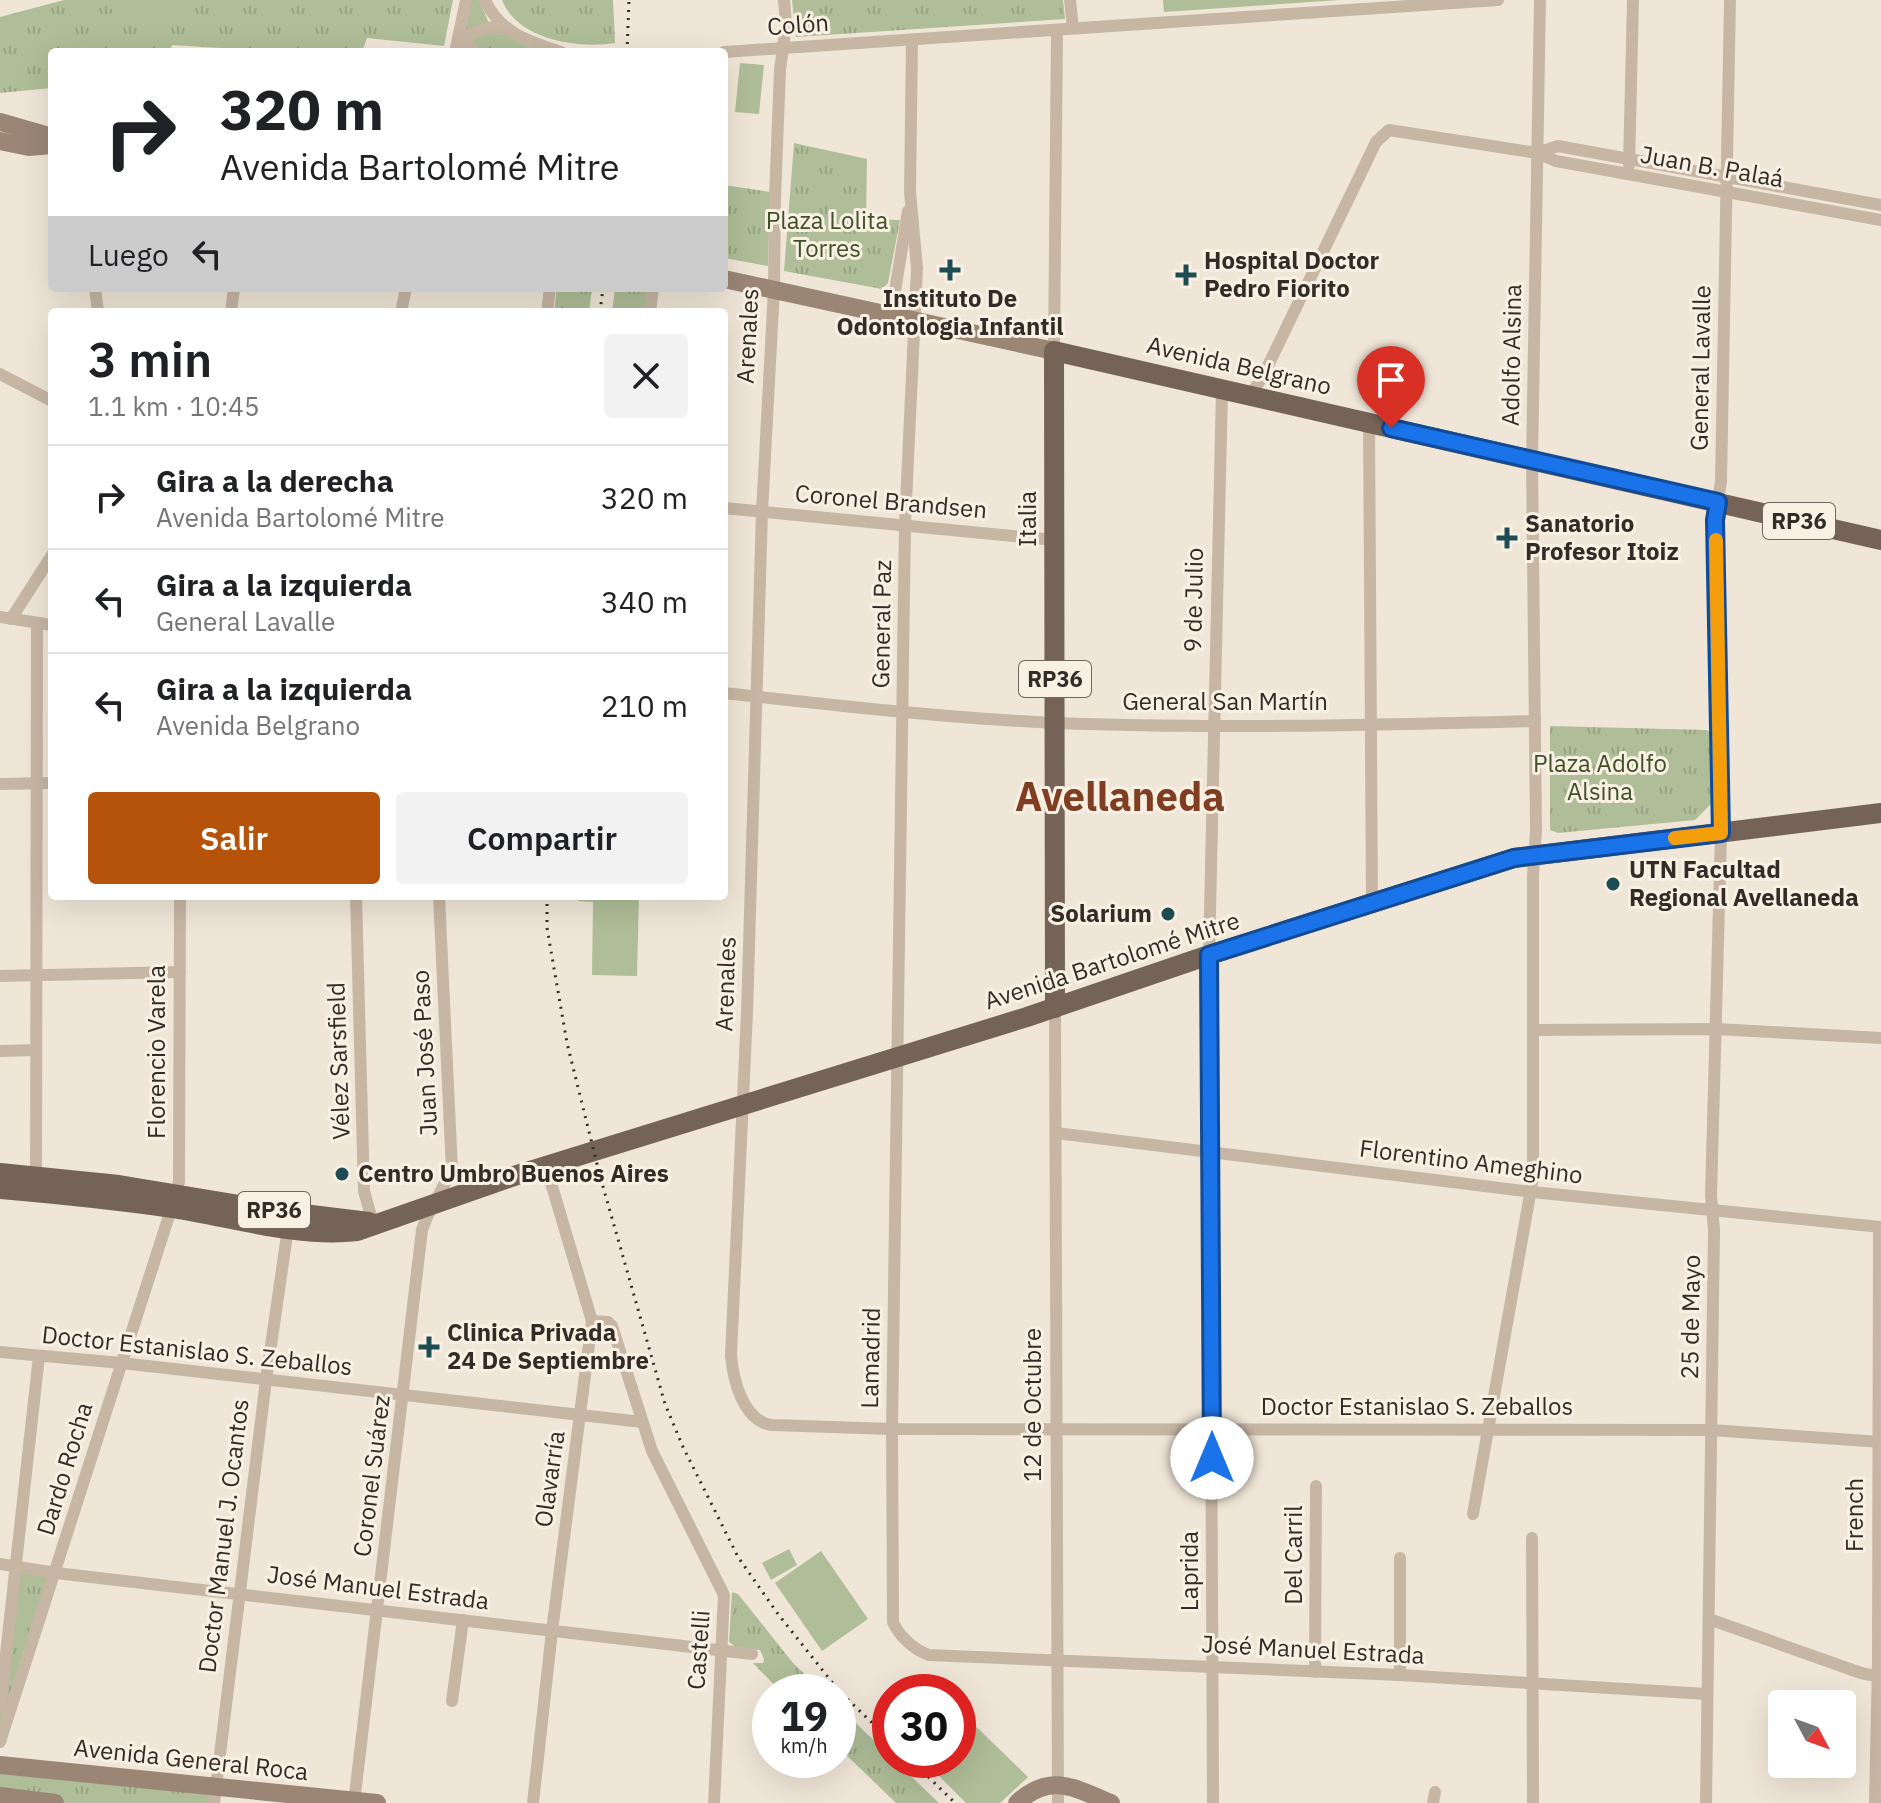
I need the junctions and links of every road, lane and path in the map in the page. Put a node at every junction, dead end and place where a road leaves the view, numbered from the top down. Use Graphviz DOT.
graph roads {
  1 [pos="466,0"];
  2 [pos="485,0"];
  3 [pos="784,0"];
  4 [pos="1070,0"];
  5 [pos="1498,0"];
  6 [pos="1540,0"];
  7 [pos="1633,0"];
  8 [pos="1730,0"];
  9 [pos="1073,28"];
  10 [pos="506,30"];
  11 [pos="1057,30"];
  12 [pos="459,40"];
  13 [pos="912,40"];
  14 [pos="551,48"];
  15 [pos="783,48"];
  16 [pos="728,52"];
  17 [pos="0,122"];
  18 [pos="48,136"];
  19 [pos="0,141"];
  20 [pos="48,145"];
  21 [pos="1537,153"];
  22 [pos="1630,158"];
  23 [pos="1628,174"];
  24 [pos="1727,177"];
  25 [pos="910,192"];
  26 [pos="1726,192"];
  27 [pos="1881,205"];
  28 [pos="1881,220"];
  29 [pos="728,280"];
  30 [pos="774,289"];
  31 [pos="891,316"];
  32 [pos="913,321"];
  33 [pos="1054,351"];
  34 [pos="0,374"];
  35 [pos="1222,389"];
  36 [pos="1250,396"];
  37 [pos="48,399"];
  38 [pos="1369,423"];
  39 [pos="1532,460"];
  40 [pos="1718,502"];
  41 [pos="728,508"];
  42 [pos="762,512"];
  43 [pos="905,524"];
  44 [pos="1054,540"];
  45 [pos="1881,540"];
  46 [pos="48,560"];
  47 [pos="6,618"];
  48 [pos="37,623"];
  49 [pos="48,624"];
  50 [pos="728,693"];
  51 [pos="757,697"];
  52 [pos="903,712"];
  53 [pos="1535,721"];
  54 [pos="1055,723"];
  55 [pos="1373,725"];
  56 [pos="1214,726"];
  57 [pos="48,783"];
  58 [pos="0,784"];
  59 [pos="36,784"];
  60 [pos="1881,813"];
  61 [pos="1721,833"];
  62 [pos="1535,854"];
  63 [pos="180,900"];
  64 [pos="356,900"];
  65 [pos="439,900"];
  66 [pos="1372,903"];
  67 [pos="1209,955"];
  68 [pos="180,972"];
  69 [pos="0,976"];
  70 [pos="37,976"];
  71 [pos="1055,1008"];
  72 [pos="1716,1029"];
  73 [pos="1534,1030"];
  74 [pos="1881,1038"];
  75 [pos="36,1050"];
  76 [pos="0,1051"];
  77 [pos="898,1057"];
  78 [pos="742,1106"];
  79 [pos="1056,1133"];
  80 [pos="1212,1153"];
  81 [pos="546,1166"];
  82 [pos="0,1173"];
  83 [pos="36,1184"];
  84 [pos="0,1189"];
  85 [pos="1532,1192"];
  86 [pos="174,1201"];
  87 [pos="433,1204"];
  88 [pos="1712,1210"];
  89 [pos="373,1223"];
  90 [pos="1880,1227"];
  91 [pos="288,1228"];
  92 [pos="592,1321"];
  93 [pos="0,1352"];
  94 [pos="39,1356"];
  95 [pos="121,1363"];
  96 [pos="266,1380"];
  97 [pos="404,1394"];
  98 [pos="580,1415"];
  99 [pos="642,1422"];
  100 [pos="1055,1428"];
  101 [pos="1212,1428"];
  102 [pos="892,1429"];
  103 [pos="1488,1429"];
  104 [pos="1711,1430"];
  105 [pos="1879,1441"];
  106 [pos="1316,1486"];
  107 [pos="1473,1514"];
  108 [pos="1532,1538"];
  109 [pos="1400,1558"];
  110 [pos="0,1564"];
  111 [pos="14,1566"];
  112 [pos="56,1573"];
  113 [pos="239,1594"];
  114 [pos="378,1610"];
  115 [pos="1709,1619"];
  116 [pos="463,1620"];
  117 [pos="552,1631"];
  118 [pos="720,1650"];
  119 [pos="918,1650"];
  120 [pos="752,1654"];
  121 [pos="1057,1658"];
  122 [pos="2,1663"];
  123 [pos="1212,1668"];
  124 [pos="1315,1672"];
  125 [pos="1400,1675"];
  126 [pos="1879,1677"];
  127 [pos="1532,1683"];
  128 [pos="1707,1694"];
  129 [pos="452,1701"];
  130 [pos="0,1708"];
  131 [pos="0,1742"];
  132 [pos="0,1765"];
  133 [pos="1058,1784"];
  134 [pos="215,1795"];
  135 [pos="0,1796"];
  136 [pos="354,1802"];
  137 [pos="55,1803"];
  138 [pos="377,1803"];
  139 [pos="533,1803"];
  140 [pos="714,1803"];
  141 [pos="1017,1803"];
  142 [pos="1058,1803"];
  143 [pos="1111,1803"];
  144 [pos="1213,1803"];
  145 [pos="1533,1803"];
  146 [pos="1706,1803"];
  147 [pos="1875,1803"];
  1 -- 12 [label="street"];
  2 -- 10 [label="street"];
  3 -- 15 [label="street, Arenales"];
  4 -- 9 [label="street"];
  5 -- 9 [label="street, Colón"];
  6 -- 21 [label="street, Adolfo Alsina"];
  7 -- 22 [label="street"];
  8 -- 24 [label="street, General Lavalle"];
  9 -- 11 [label="street, Colón"];
  10 -- 12 [label="street"];
  10 -- 14 [label="street"];
  11 -- 13 [label="street, Colón"];
  11 -- 33 [label="street, Italia"];
  13 -- 15 [label="street, Colón"];
  13 -- 25 [label="street, General Paz"];
  15 -- 16 [label="street, Colón"];
  15 -- 30 [label="street, Arenales"];
  17 -- 18 [label="main road"];
  19 -- 20 [label="main road"];
  21 -- 22 [label="street, Juan B. Palaá"];
  21 -- 23 [label="street, Juan B. Palaá"];
  21 -- 36 [label="street, Juan B. Palaá"];
  21 -- 39 [label="street, Adolfo Alsina"];
  22 -- 23 [label="street"];
  22 -- 24 [label="street, Juan B. Palaá"];
  23 -- 26 [label="street, Juan B. Palaá"];
  24 -- 26 [label="street, General Lavalle"];
  24 -- 27 [label="street, Juan B. Palaá"];
  25 -- 31 [label="street, General Paz"];
  25 -- 32 [label="street, General Paz"];
  26 -- 28 [label="street, Juan B. Palaá"];
  26 -- 40 [label="street, General Lavalle"];
  29 -- 30 [label="main road, Avenida Belgrano"];
  30 -- 31 [label="main road, Avenida Belgrano"];
  30 -- 42 [label="street, Arenales"];
  31 -- 32 [label="main road, Avenida Belgrano"];
  32 -- 33 [label="main road, Avenida Belgrano"];
  32 -- 43 [label="street, General Paz"];
  33 -- 35 [label="main road, Avenida Belgrano / RP36"];
  33 -- 44 [label="main road, Italia / RP36"];
  34 -- 37 [label="street"];
  35 -- 36 [label="main road, Avenida Belgrano / RP36"];
  35 -- 56 [label="street, 9 de Julio"];
  36 -- 38 [label="main road, Avenida Belgrano / RP36"];
  38 -- 39 [label="main road, Avenida Belgrano / RP36"];
  38 -- 55 [label="street"];
  39 -- 40 [label="main road, Avenida Belgrano / RP36"];
  39 -- 53 [label="street, Adolfo Alsina"];
  40 -- 45 [label="main road, Avenida Belgrano / RP36"];
  40 -- 61 [label="street, General Lavalle"];
  41 -- 42 [label="street, Coronel Brandsen"];
  42 -- 43 [label="street, Coronel Brandsen"];
  42 -- 51 [label="street, Arenales"];
  43 -- 44 [label="street, Coronel Brandsen"];
  43 -- 52 [label="street, General Paz"];
  44 -- 54 [label="main road, Italia / RP36"];
  46 -- 47 [label="street"];
  47 -- 48 [label="street"];
  48 -- 49 [label="street"];
  48 -- 59 [label="street"];
  50 -- 51 [label="street, General San Martín"];
  51 -- 52 [label="street, General San Martín"];
  51 -- 78 [label="street, Arenales"];
  52 -- 54 [label="street, General San Martín"];
  52 -- 77 [label="street, General Paz"];
  53 -- 55 [label="street, General San Martín"];
  53 -- 62 [label="street, Adolfo Alsina"];
  54 -- 56 [label="street, General San Martín"];
  54 -- 71 [label="main road, Italia / RP36"];
  55 -- 56 [label="street, General San Martín"];
  55 -- 66 [label="street"];
  56 -- 67 [label="street, 9 de Julio"];
  57 -- 59 [label="street"];
  58 -- 59 [label="street"];
  59 -- 70 [label="street"];
  60 -- 61 [label="main road, Avenida Bartolomé Mitre / RP36"];
  61 -- 62 [label="main road, Avenida Bartolomé Mitre / RP36"];
  61 -- 72 [label="street, 25 de Mayo"];
  62 -- 66 [label="main road, Avenida Bartolomé Mitre / RP36"];
  62 -- 73 [label="street, Adolfo Alsina"];
  63 -- 68 [label="street, Florencio Varela"];
  64 -- 89 [label="street, Vélez Sarsfield"];
  65 -- 87 [label="street, Juan José Paso"];
  66 -- 67 [label="main road, Avenida Bartolomé Mitre / RP36"];
  67 -- 71 [label="main road, Avenida Bartolomé Mitre / RP36"];
  67 -- 80 [label="street, Laprida"];
  68 -- 70 [label="street"];
  68 -- 86 [label="street, Florencio Varela"];
  69 -- 70 [label="street"];
  70 -- 75 [label="street"];
  71 -- 77 [label="main road, Avenida Bartolomé Mitre / RP36"];
  71 -- 79 [label="street, 12 de Octubre"];
  72 -- 73 [label="street"];
  72 -- 74 [label="street"];
  72 -- 88 [label="street, 25 de Mayo"];
  73 -- 85 [label="street, Adolfo Alsina"];
  75 -- 76 [label="street"];
  75 -- 83 [label="street"];
  77 -- 78 [label="main road, Avenida Bartolomé Mitre / RP36"];
  77 -- 102 [label="street, Lamadrid"];
  78 -- 81 [label="main road, Avenida Bartolomé Mitre / RP36"];
  78 -- 102 [label="street, Doctor Estanislao S. Zeballos"];
  79 -- 80 [label="street, Florentino Ameghino"];
  79 -- 100 [label="street, 12 de Octubre"];
  80 -- 85 [label="street, Florentino Ameghino"];
  80 -- 101 [label="street, Laprida"];
  81 -- 87 [label="main road, Avenida Bartolomé Mitre / RP36"];
  81 -- 92 [label="street, Olavarría"];
  82 -- 83 [label="main road, Avenida Bartolomé Mitre / RP36"];
  83 -- 84 [label="main road, Avenida Bartolomé Mitre / RP36"];
  83 -- 86 [label="main road, Avenida Bartolomé Mitre / RP36"];
  85 -- 88 [label="street, Florentino Ameghino"];
  85 -- 103 [label="street, Adolfo Alsina"];
  86 -- 89 [label="main road, Avenida Bartolomé Mitre / RP36"];
  86 -- 91 [label="main road, Avenida Bartolomé Mitre / RP36"];
  86 -- 95 [label="street, Dardo Rocha"];
  87 -- 89 [label="main road, Avenida Bartolomé Mitre / RP36"];
  87 -- 97 [label="street, Coronel Suárez"];
  88 -- 90 [label="street, Florentino Ameghino"];
  88 -- 104 [label="street, 25 de Mayo"];
  89 -- 91 [label="main road, Avenida Bartolomé Mitre / RP36"];
  90 -- 105 [label="street, French"];
  91 -- 96 [label="street, Doctor Manuel J. Ocantos"];
  92 -- 98 [label="street, Olavarría"];
  92 -- 99 [label="street, Castelli"];
  93 -- 94 [label="street, Doctor Estanislao S. Zeballos"];
  94 -- 95 [label="street, Doctor Estanislao S. Zeballos"];
  94 -- 111 [label="street"];
  95 -- 96 [label="street, Doctor Estanislao S. Zeballos"];
  95 -- 112 [label="street, Dardo Rocha"];
  96 -- 97 [label="street, Doctor Estanislao S. Zeballos"];
  96 -- 113 [label="street, Doctor Manuel J. Ocantos"];
  97 -- 98 [label="street, Doctor Estanislao S. Zeballos"];
  97 -- 114 [label="street, Coronel Suárez"];
  98 -- 99 [label="street, Doctor Estanislao S. Zeballos"];
  98 -- 117 [label="street, Olavarría"];
  99 -- 118 [label="street, Castelli"];
  100 -- 101 [label="street, Doctor Estanislao S. Zeballos"];
  100 -- 102 [label="street, Doctor Estanislao S. Zeballos"];
  100 -- 121 [label="street, 12 de Octubre"];
  101 -- 103 [label="street, Doctor Estanislao S. Zeballos"];
  101 -- 123 [label="street, Laprida"];
  102 -- 119 [label="street, Lamadrid"];
  103 -- 104 [label="street, Doctor Estanislao S. Zeballos"];
  103 -- 107 [label="street, Adolfo Alsina"];
  104 -- 105 [label="street, Doctor Estanislao S. Zeballos"];
  104 -- 115 [label="street, 25 de Mayo"];
  105 -- 126 [label="street, French"];
  106 -- 124 [label="street, Del Carril"];
  108 -- 127 [label="street"];
  109 -- 125 [label="street"];
  110 -- 111 [label="street, José Manuel Estrada"];
  111 -- 112 [label="street, José Manuel Estrada"];
  111 -- 122 [label="street"];
  112 -- 113 [label="street, José Manuel Estrada"];
  112 -- 131 [label="street, Dardo Rocha"];
  113 -- 114 [label="street, José Manuel Estrada"];
  113 -- 134 [label="street, Doctor Manuel J. Ocantos"];
  114 -- 116 [label="street, José Manuel Estrada"];
  114 -- 136 [label="street, Coronel Suárez"];
  115 -- 126 [label="street"];
  115 -- 128 [label="street, 25 de Mayo"];
  116 -- 117 [label="street, José Manuel Estrada"];
  116 -- 129 [label="street"];
  117 -- 118 [label="street, José Manuel Estrada"];
  117 -- 139 [label="street, Olavarría"];
  118 -- 120 [label="street, José Manuel Estrada"];
  118 -- 140 [label="street, Castelli"];
  119 -- 121 [label="street, José Manuel Estrada"];
  121 -- 123 [label="street, José Manuel Estrada"];
  121 -- 133 [label="street, 12 de Octubre"];
  122 -- 130 [label="street"];
  123 -- 124 [label="street, José Manuel Estrada"];
  123 -- 144 [label="street, Laprida"];
  124 -- 125 [label="street, José Manuel Estrada"];
  125 -- 127 [label="street, José Manuel Estrada"];
  126 -- 147 [label="street, French"];
  127 -- 128 [label="street, José Manuel Estrada"];
  127 -- 145 [label="street"];
  128 -- 146 [label="street, 25 de Mayo"];
  132 -- 134 [label="main road, Avenida General Roca"];
  133 -- 141 [label="main road"];
  133 -- 142 [label="street, 12 de Octubre"];
  133 -- 143 [label="main road"];
  134 -- 136 [label="main road, Avenida General Roca"];
  135 -- 137 [label="main road"];
  136 -- 138 [label="main road, Avenida General Roca"];
}
